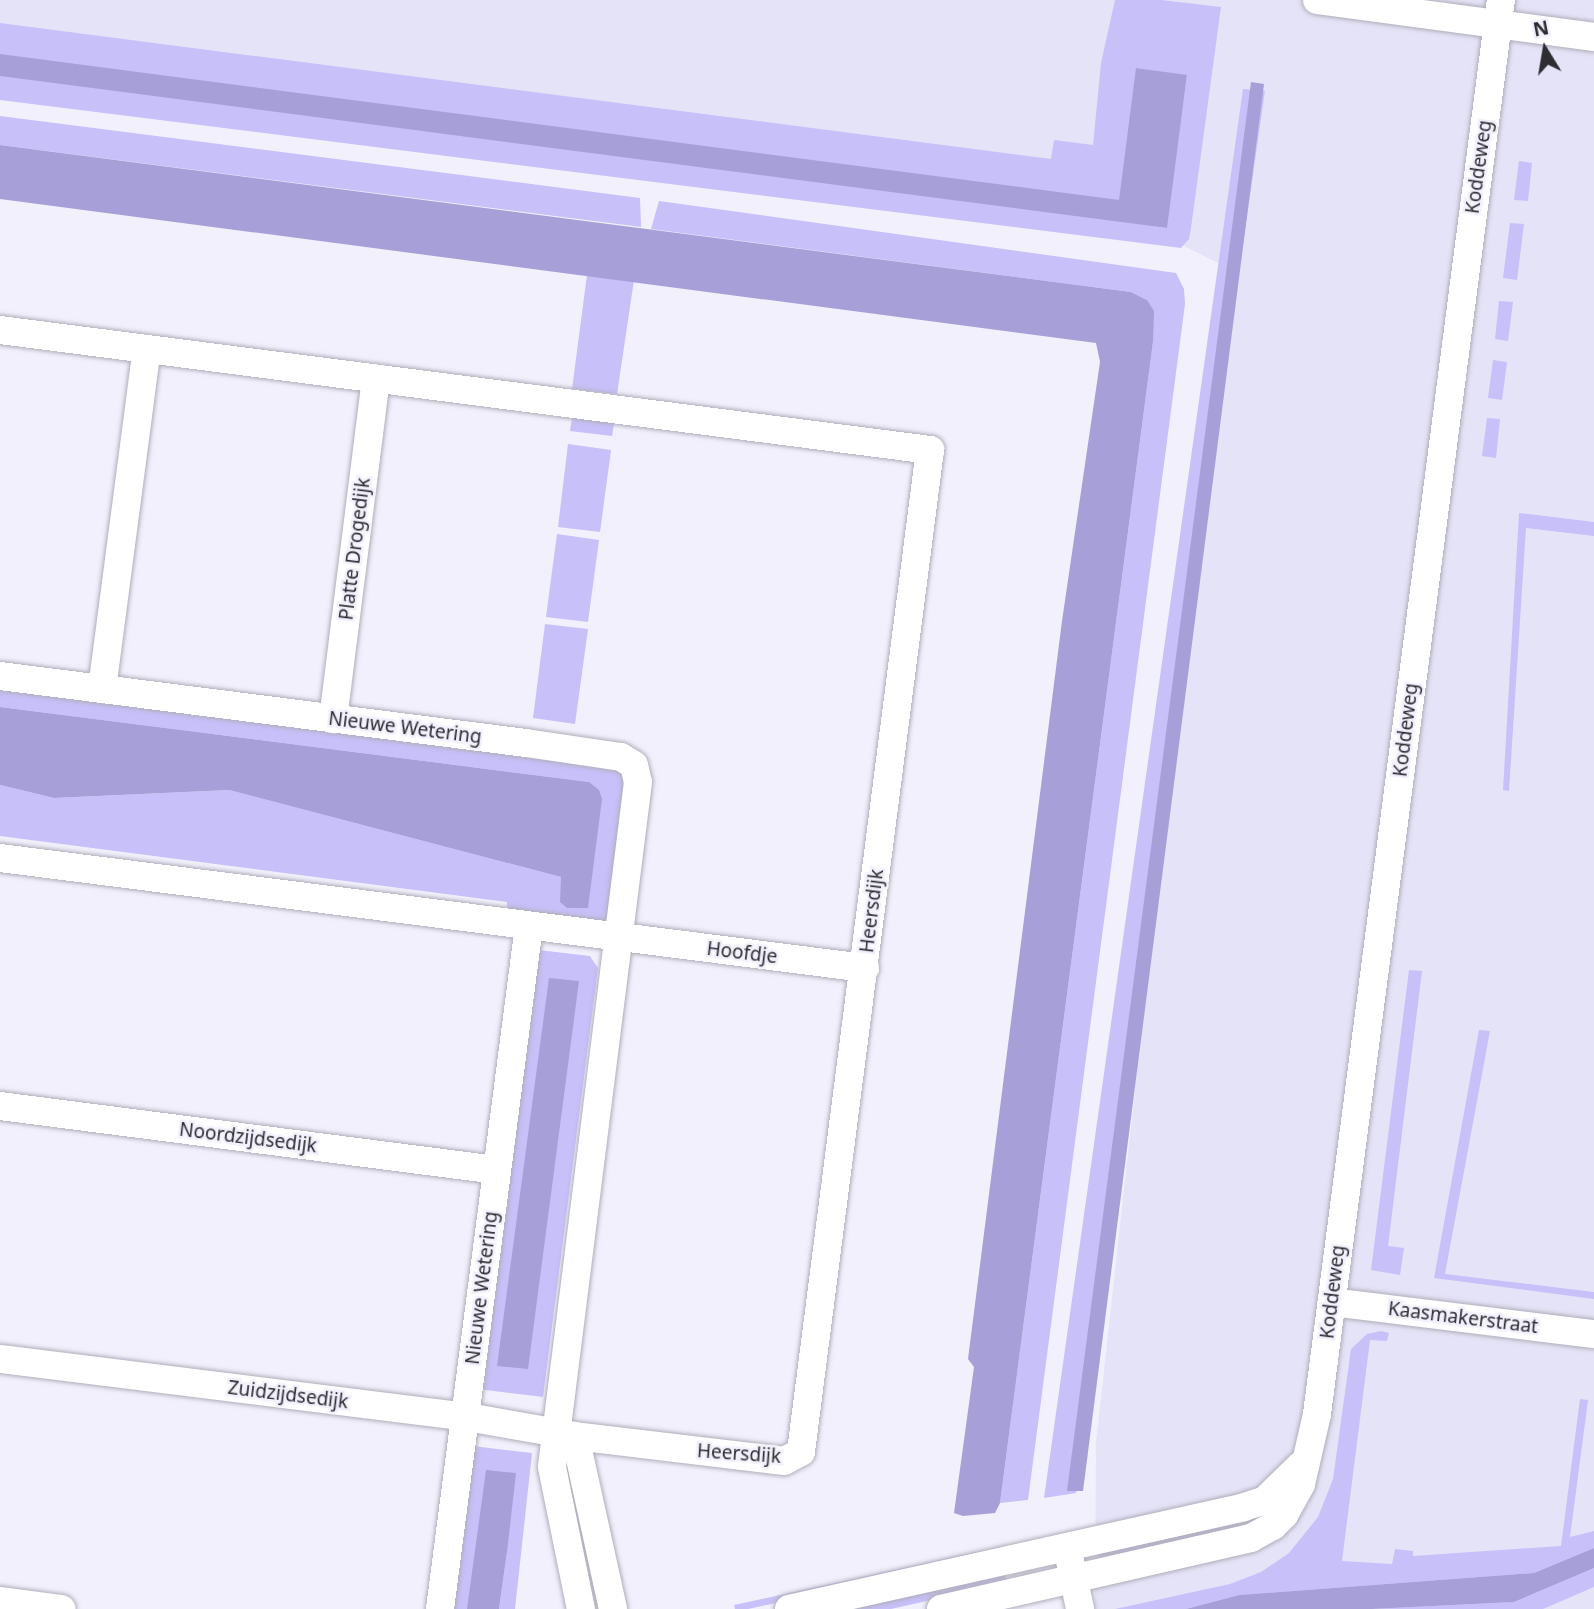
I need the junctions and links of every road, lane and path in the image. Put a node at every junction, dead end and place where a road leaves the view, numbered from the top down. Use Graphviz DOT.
graph roads {
  1 [pos="1317,0"];
  2 [pos="1499,12"];
  3 [pos="1594,37"];
  4 [pos="0,330"];
  5 [pos="147,349"];
  6 [pos="376,379"];
  7 [pos="0,676"];
  8 [pos="102,689"];
  9 [pos="332,719"];
  10 [pos="0,858"];
  11 [pos="528,926"];
  12 [pos="620,939"];
  13 [pos="865,968"];
  14 [pos="0,1106"];
  15 [pos="497,1170"];
  16 [pos="1332,1302"];
  17 [pos="1594,1334"];
  18 [pos="0,1359"];
  19 [pos="467,1417"];
  20 [pos="565,1434"];
  21 [pos="1307,1458"];
  22 [pos="1067,1548"];
  23 [pos="1074,1580"];
  24 [pos="0,1601"];
  25 [pos="61,1609"];
  26 [pos="440,1609"];
  27 [pos="581,1609"];
  28 [pos="612,1609"];
  29 [pos="789,1609"];
  30 [pos="940,1609"];
  31 [pos="1080,1609"];
  1 -- 2 [label="street"];
  2 -- 3 [label="street"];
  2 -- 16 [label="street, Koddeweg"];
  4 -- 5 [label="street"];
  5 -- 6 [label="street"];
  5 -- 8 [label="street"];
  6 -- 9 [label="street, Platte Drogedijk"];
  6 -- 13 [label="street, Heersdijk"];
  7 -- 8 [label="street, Nieuwe Wetering"];
  8 -- 9 [label="street, Nieuwe Wetering"];
  9 -- 12 [label="street, Nieuwe Wetering"];
  10 -- 11 [label="street"];
  11 -- 12 [label="street"];
  11 -- 15 [label="street, Nieuwe Wetering"];
  12 -- 13 [label="street, Hoofdje"];
  12 -- 20 [label="street, Nieuwe Wetering"];
  13 -- 20 [label="street, Heersdijk"];
  14 -- 15 [label="street, Noordzijdsedijk"];
  15 -- 19 [label="street, Nieuwe Wetering"];
  16 -- 17 [label="street, Kaasmakerstraat"];
  16 -- 21 [label="street, Koddeweg"];
  18 -- 19 [label="street, Zuidzijdsedijk"];
  19 -- 20 [label="street, Zuidzijdsedijk"];
  19 -- 26 [label="street, Nieuwe Wetering"];
  20 -- 27 [label="street, Nieuwe Wetering"];
  20 -- 28 [label="street, Nieuwe Wetering"];
  21 -- 22 [label="street, Koddeweg"];
  21 -- 23 [label="street, Koddeweg"];
  22 -- 23 [label="street"];
  22 -- 29 [label="street, Koddeweg"];
  23 -- 30 [label="street, Koddeweg"];
  23 -- 31 [label="street"];
  24 -- 25 [label="street"];
}
